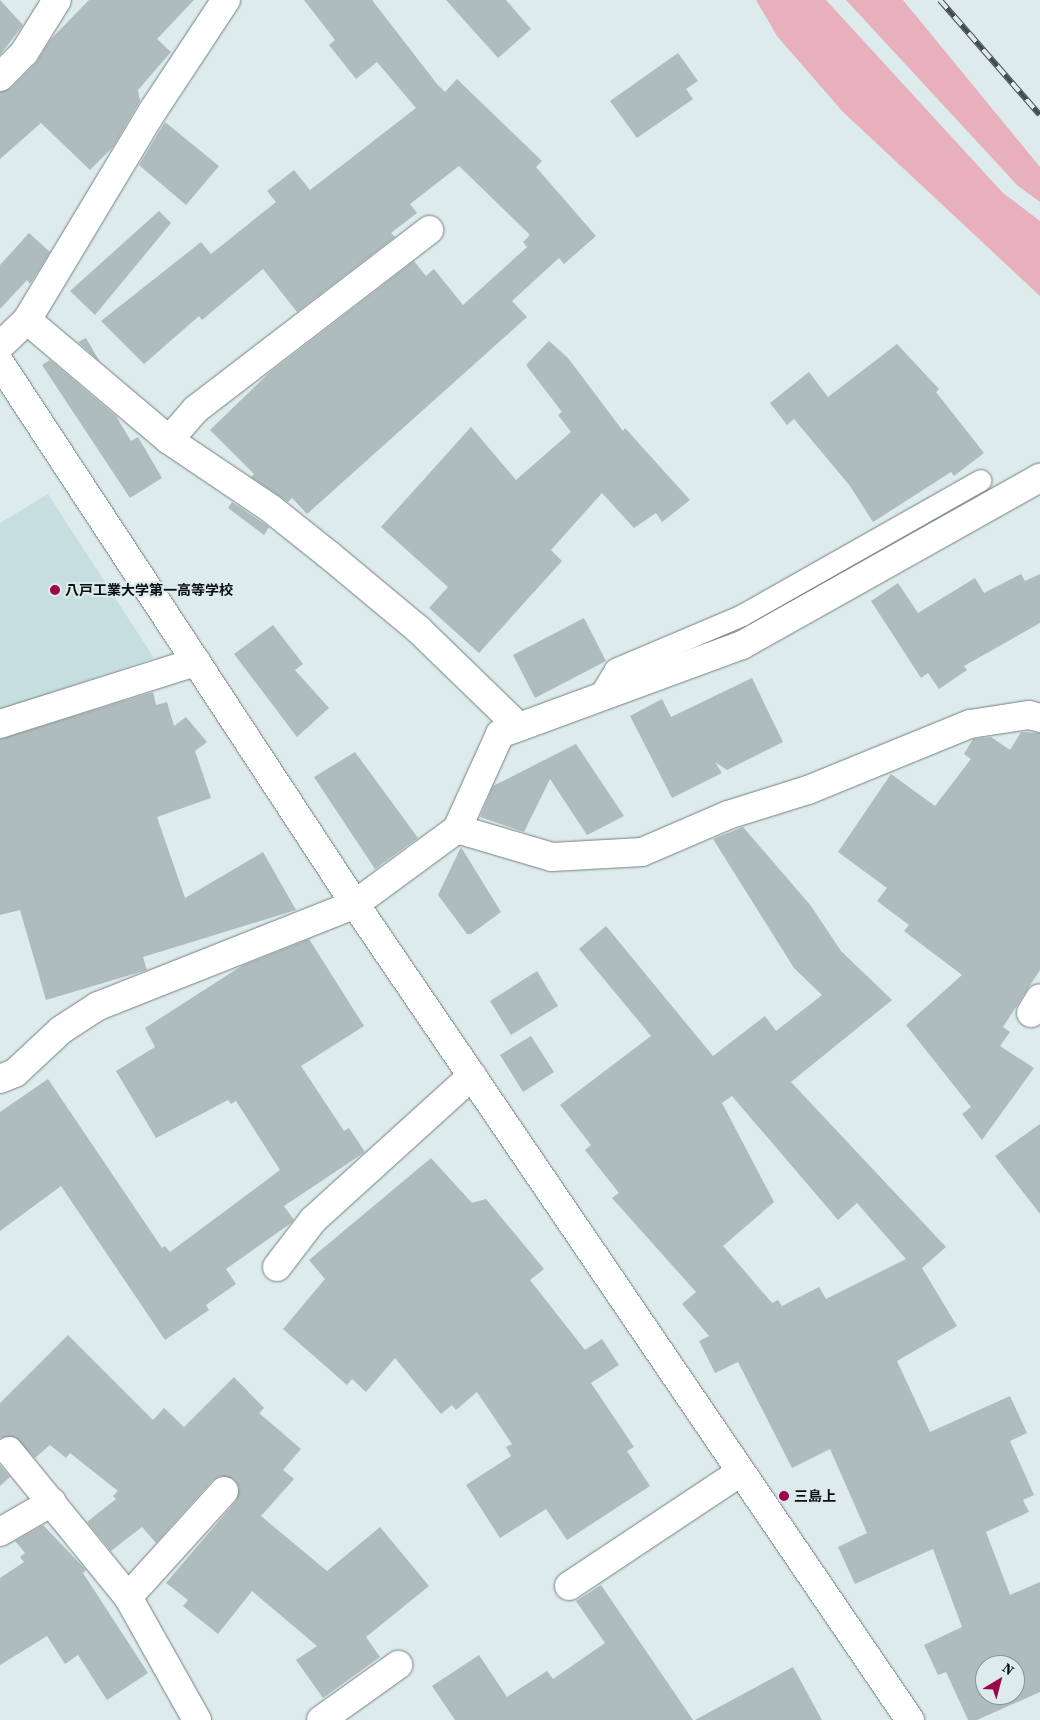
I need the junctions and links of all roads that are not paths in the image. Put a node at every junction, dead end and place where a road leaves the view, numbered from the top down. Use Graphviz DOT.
graph roads {
  1 [pos="58,0"];
  2 [pos="226,0"];
  3 [pos="0,77"];
  4 [pos="429,230"];
  5 [pos="27,320"];
  6 [pos="0,346"];
  7 [pos="0,363"];
  8 [pos="169,440"];
  9 [pos="1040,478"];
  10 [pos="981,480"];
  11 [pos="196,662"];
  12 [pos="599,696"];
  13 [pos="1040,718"];
  14 [pos="0,724"];
  15 [pos="519,727"];
  16 [pos="457,829"];
  17 [pos="356,904"];
  18 [pos="472,1076"];
  19 [pos="0,1079"];
  20 [pos="277,1267"];
  21 [pos="9,1451"];
  22 [pos="739,1473"];
  23 [pos="224,1491"];
  24 [pos="52,1502"];
  25 [pos="0,1532"];
  26 [pos="569,1586"];
  27 [pos="128,1597"];
  28 [pos="398,1665"];
  29 [pos="197,1720"];
  30 [pos="321,1720"];
  31 [pos="910,1720"];
  1 -- 3 [label="street"];
  2 -- 5 [label="street"];
  4 -- 8 [label="street"];
  5 -- 6 [label="street"];
  5 -- 8 [label="street"];
  7 -- 11 [label="street"];
  8 -- 15 [label="street"];
  9 -- 12 [label="street"];
  10 -- 12 [label="lane"];
  11 -- 14 [label="street"];
  11 -- 17 [label="street"];
  12 -- 15 [label="street"];
  13 -- 16 [label="street"];
  15 -- 16 [label="street"];
  16 -- 17 [label="street"];
  17 -- 18 [label="street"];
  17 -- 19 [label="street"];
  18 -- 20 [label="street"];
  18 -- 22 [label="street"];
  21 -- 24 [label="street"];
  22 -- 26 [label="street"];
  22 -- 31 [label="street"];
  23 -- 27 [label="street"];
  24 -- 25 [label="street"];
  24 -- 27 [label="street"];
  27 -- 29 [label="street"];
  28 -- 30 [label="street"];
}
